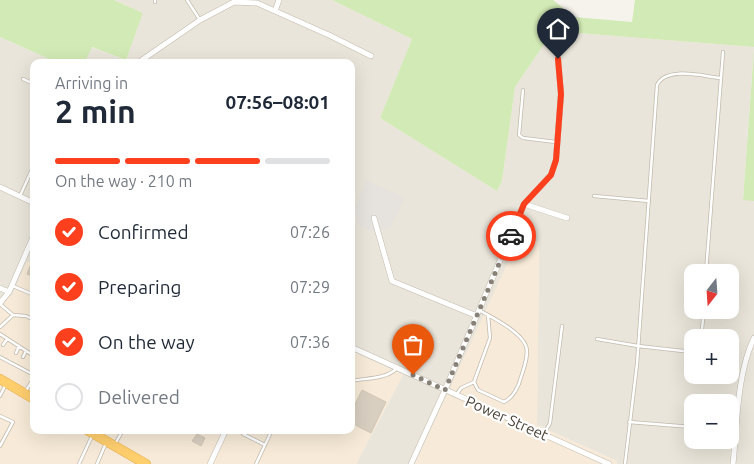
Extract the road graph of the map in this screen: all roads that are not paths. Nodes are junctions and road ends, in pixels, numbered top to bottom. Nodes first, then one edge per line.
1 (187, 0) edge
2 (279, 0) edge
3 (275, 11) junction
4 (200, 20) junction
5 (723, 52) dead end
6 (371, 56) dead end
7 (143, 59) edge
8 (558, 59) dead end
9 (720, 78) junction
10 (23, 79) dead end
11 (30, 82) edge
12 (523, 90) dead end
13 (558, 142) junction
14 (30, 174) edge
15 (0, 187) edge
16 (20, 196) junction
17 (594, 196) dead end
18 (30, 201) edge
19 (649, 201) junction
20 (524, 204) junction
21 (374, 218) dead end
22 (567, 218) dead end
23 (30, 244) edge
24 (707, 264) edge
25 (12, 285) junction
26 (0, 288) edge
27 (9, 292) junction
28 (30, 293) edge
29 (0, 303) edge
30 (478, 313) junction
31 (13, 315) junction
32 (488, 315) junction
33 (30, 318) edge
34 (562, 326) dead end
35 (0, 327) edge
36 (0, 336) edge
37 (754, 338) edge
38 (7, 339) junction
39 (598, 339) dead end
40 (13, 342) junction
41 (3, 345) dead end
42 (19, 346) junction
43 (638, 346) junction
44 (10, 348) dead end
45 (355, 349) edge
46 (26, 351) junction
47 (684, 351) edge
48 (16, 353) dead end
49 (30, 354) edge
50 (6, 355) dead end
51 (0, 357) edge
52 (23, 357) dead end
53 (4, 359) junction
54 (397, 368) junction
55 (30, 374) edge
56 (355, 380) edge
57 (3, 381) edge
58 (474, 382) junction
59 (30, 384) edge
60 (445, 390) junction
61 (25, 393) junction
62 (456, 394) junction
63 (0, 396) edge
64 (30, 396) edge
65 (0, 416) edge
66 (629, 422) junction
67 (684, 427) edge
68 (89, 434) edge
69 (94, 434) edge
70 (119, 434) edge
71 (224, 434) edge
72 (243, 434) dead end
73 (270, 434) edge
74 (544, 434) junction
75 (111, 444) junction
76 (265, 445) junction
77 (0, 446) edge
78 (79, 464) edge
79 (97, 464) edge
80 (146, 464) edge
81 (210, 464) edge
82 (256, 464) edge
83 (411, 464) edge
84 (609, 464) edge
85 (625, 464) edge
86 (733, 464) edge

1 - 4 lane
2 - 3 street
3 - 4 street
3 - 6 street
4 - 7 street
5 - 9 lane
8 - 13 street
9 - 19 lane
9 - 24 lane
10 - 11 lane
12 - 13 lane
13 - 20 street
14 - 16 lane
15 - 16 street
16 - 18 street
17 - 19 lane
19 - 43 lane
20 - 22 street
20 - 30 street
21 - 30 street
23 - 25 street
25 - 27 street
25 - 28 lane
26 - 27 street
27 - 29 street
29 - 31 lane
30 - 32 lane
30 - 60 street
31 - 33 lane
31 - 35 lane
32 - 58 lane
32 - 58 lane
34 - 74 lane
36 - 38 lane
37 - 86 street
38 - 40 lane
38 - 41 lane
39 - 43 lane
40 - 42 lane
40 - 44 lane
42 - 46 lane
42 - 48 lane
43 - 47 lane
43 - 66 lane
45 - 54 street, Power Street
46 - 49 lane
46 - 52 lane
50 - 53 lane
51 - 53 lane
53 - 55 lane
54 - 56 lane
54 - 60 street, Power Street
57 - 61 highway
57 - 63 lane
58 - 62 lane
59 - 61 lane
60 - 62 street, Power Street
60 - 83 street
61 - 64 highway
62 - 74 street, Power Street
65 - 77 lane
66 - 67 lane
66 - 85 lane
68 - 78 lane
69 - 75 highway
70 - 75 lane
71 - 81 street
72 - 76 lane
73 - 76 lane
74 - 84 street, Power Street
75 - 79 lane
75 - 80 highway
76 - 82 lane

